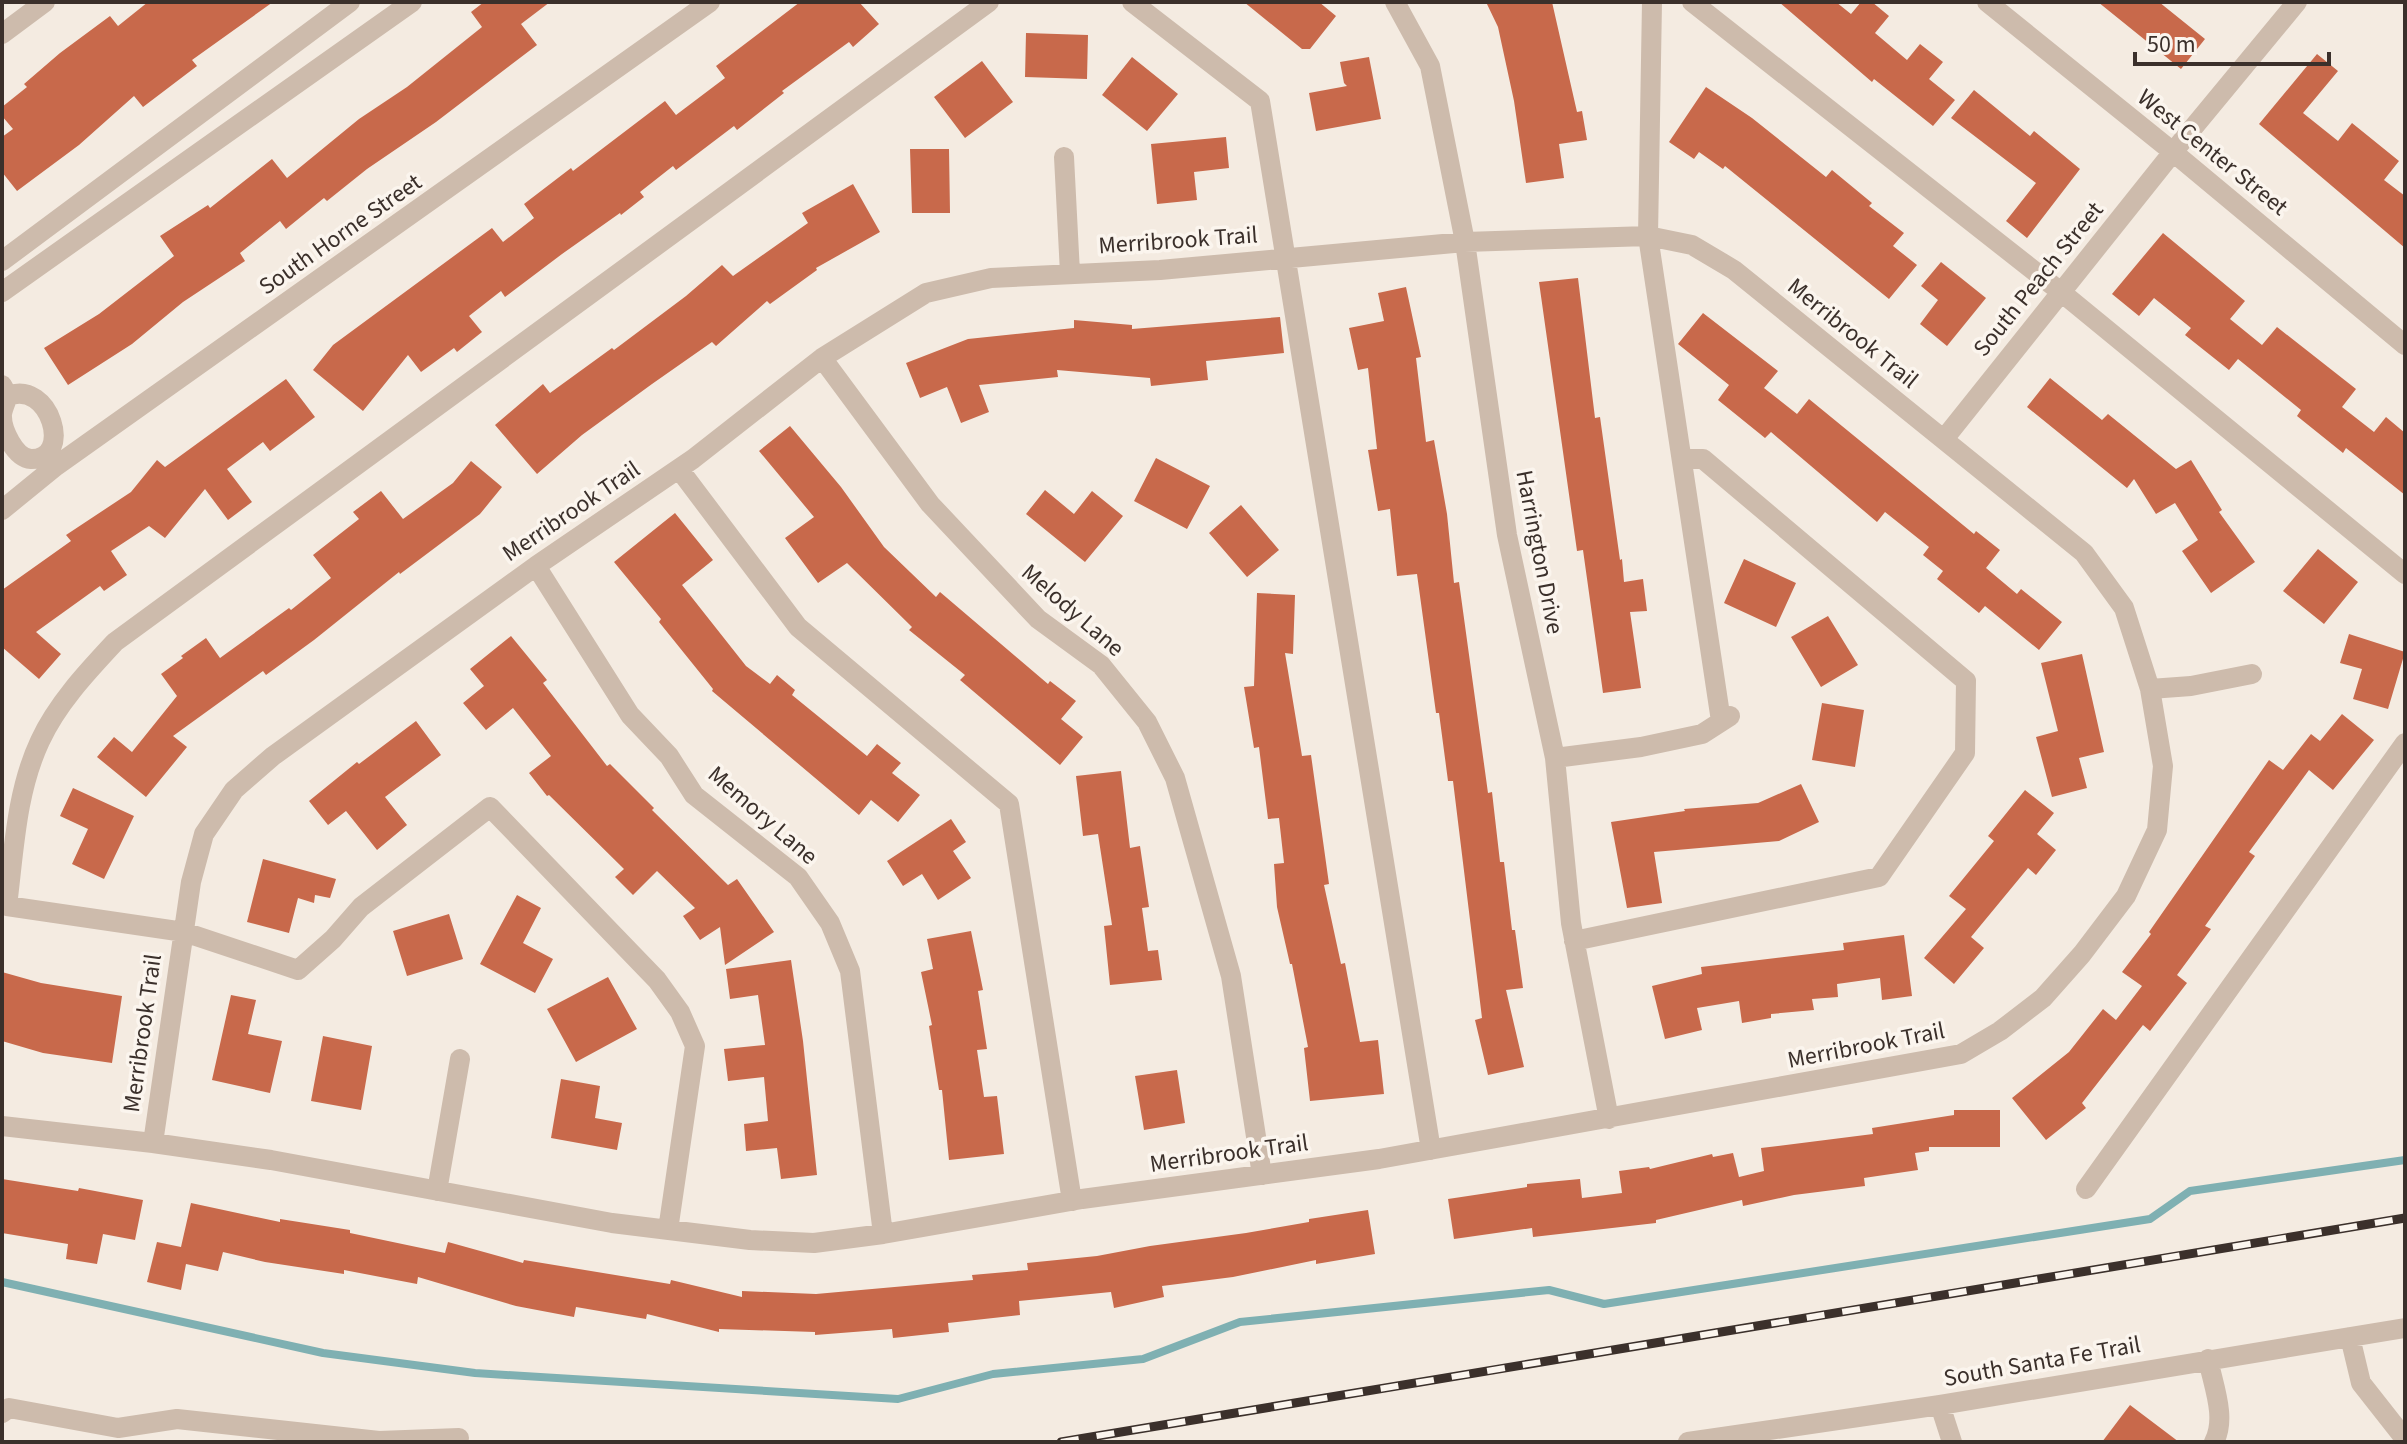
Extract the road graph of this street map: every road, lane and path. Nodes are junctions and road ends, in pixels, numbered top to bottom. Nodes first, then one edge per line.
1 (45, 2) edge
2 (350, 2) edge
3 (412, 2) edge
4 (710, 2) edge
5 (989, 2) edge
6 (1132, 2) edge
7 (1395, 2) edge
8 (1652, 2) edge
9 (1692, 2) edge
10 (1987, 2) edge
11 (2297, 2) edge
12 (2, 34) edge
13 (2173, 152) junction
14 (1064, 157) dead end
15 (1648, 236) junction
16 (1465, 242) junction
17 (1286, 258) junction
18 (2, 261) edge
19 (1070, 273) junction
20 (2, 292) edge
21 (2061, 292) junction
22 (2405, 345) edge
23 (822, 358) junction
24 (5, 391) edge
25 (1944, 439) junction
26 (1682, 459) junction
27 (51, 460) junction
28 (679, 469) junction
29 (2, 510) edge
30 (536, 566) junction
31 (2405, 574) edge
32 (2252, 674) dead end
33 (2150, 689) junction
34 (2405, 743) edge
35 (1555, 758) junction
36 (184, 932) junction
37 (1574, 941) junction
38 (460, 1059) dead end
39 (1609, 1119) junction
40 (2, 1126) edge
41 (153, 1143) junction
42 (1431, 1150) junction
43 (1262, 1175) junction
44 (2086, 1189) dead end
45 (437, 1191) junction
46 (1072, 1201) junction
47 (668, 1230) junction
48 (883, 1234) junction
49 (2405, 1328) edge
50 (2350, 1337) junction
51 (2208, 1359) junction
52 (1940, 1405) junction
53 (2, 1413) edge
54 (459, 1438) dead end
55 (2405, 1439) edge
56 (1688, 1442) edge
57 (1952, 1442) edge
58 (2214, 1442) edge

1 - 12 street
2 - 18 street
3 - 20 street
4 - 27 street, South Horne Street
5 - 36 street
6 - 17 street
7 - 16 street, Harrington Drive
8 - 15 street
9 - 21 street
10 - 13 street, West Center Street
11 - 13 street, South Peach Street
13 - 21 street, South Peach Street
13 - 22 street, West Center Street
14 - 19 street
15 - 16 street, Merribrook Trail
15 - 25 street, Merribrook Trail
15 - 26 street
16 - 17 street, Merribrook Trail
16 - 35 street, Harrington Drive
17 - 19 street, Merribrook Trail
17 - 42 street
19 - 23 street, Merribrook Trail
21 - 25 street, South Peach Street
21 - 31 street
23 - 28 street, Merribrook Trail
23 - 43 street, Melody Lane
24 - 27 street
24 - 27 street
25 - 33 street, Merribrook Trail
26 - 35 street
26 - 37 street
27 - 29 street, South Horne Street
28 - 30 street, Merribrook Trail
28 - 46 street
30 - 36 street, Merribrook Trail
30 - 48 street, Memory Lane
32 - 33 street
33 - 39 street, Merribrook Trail
34 - 44 street
35 - 37 street, Harrington Drive
36 - 41 street, Merribrook Trail
36 - 47 street
37 - 39 street, Harrington Drive
38 - 45 street
39 - 42 street, Merribrook Trail
40 - 41 street
41 - 45 street, Merribrook Trail
42 - 43 street, Merribrook Trail
43 - 46 street, Merribrook Trail
45 - 47 street, Merribrook Trail
46 - 48 street, Merribrook Trail
47 - 48 street, Merribrook Trail
49 - 50 street, South Santa Fe Trail
50 - 51 street, South Santa Fe Trail
50 - 55 street
51 - 52 street, South Santa Fe Trail
51 - 58 street
52 - 56 street, South Santa Fe Trail
52 - 57 street
53 - 54 street

